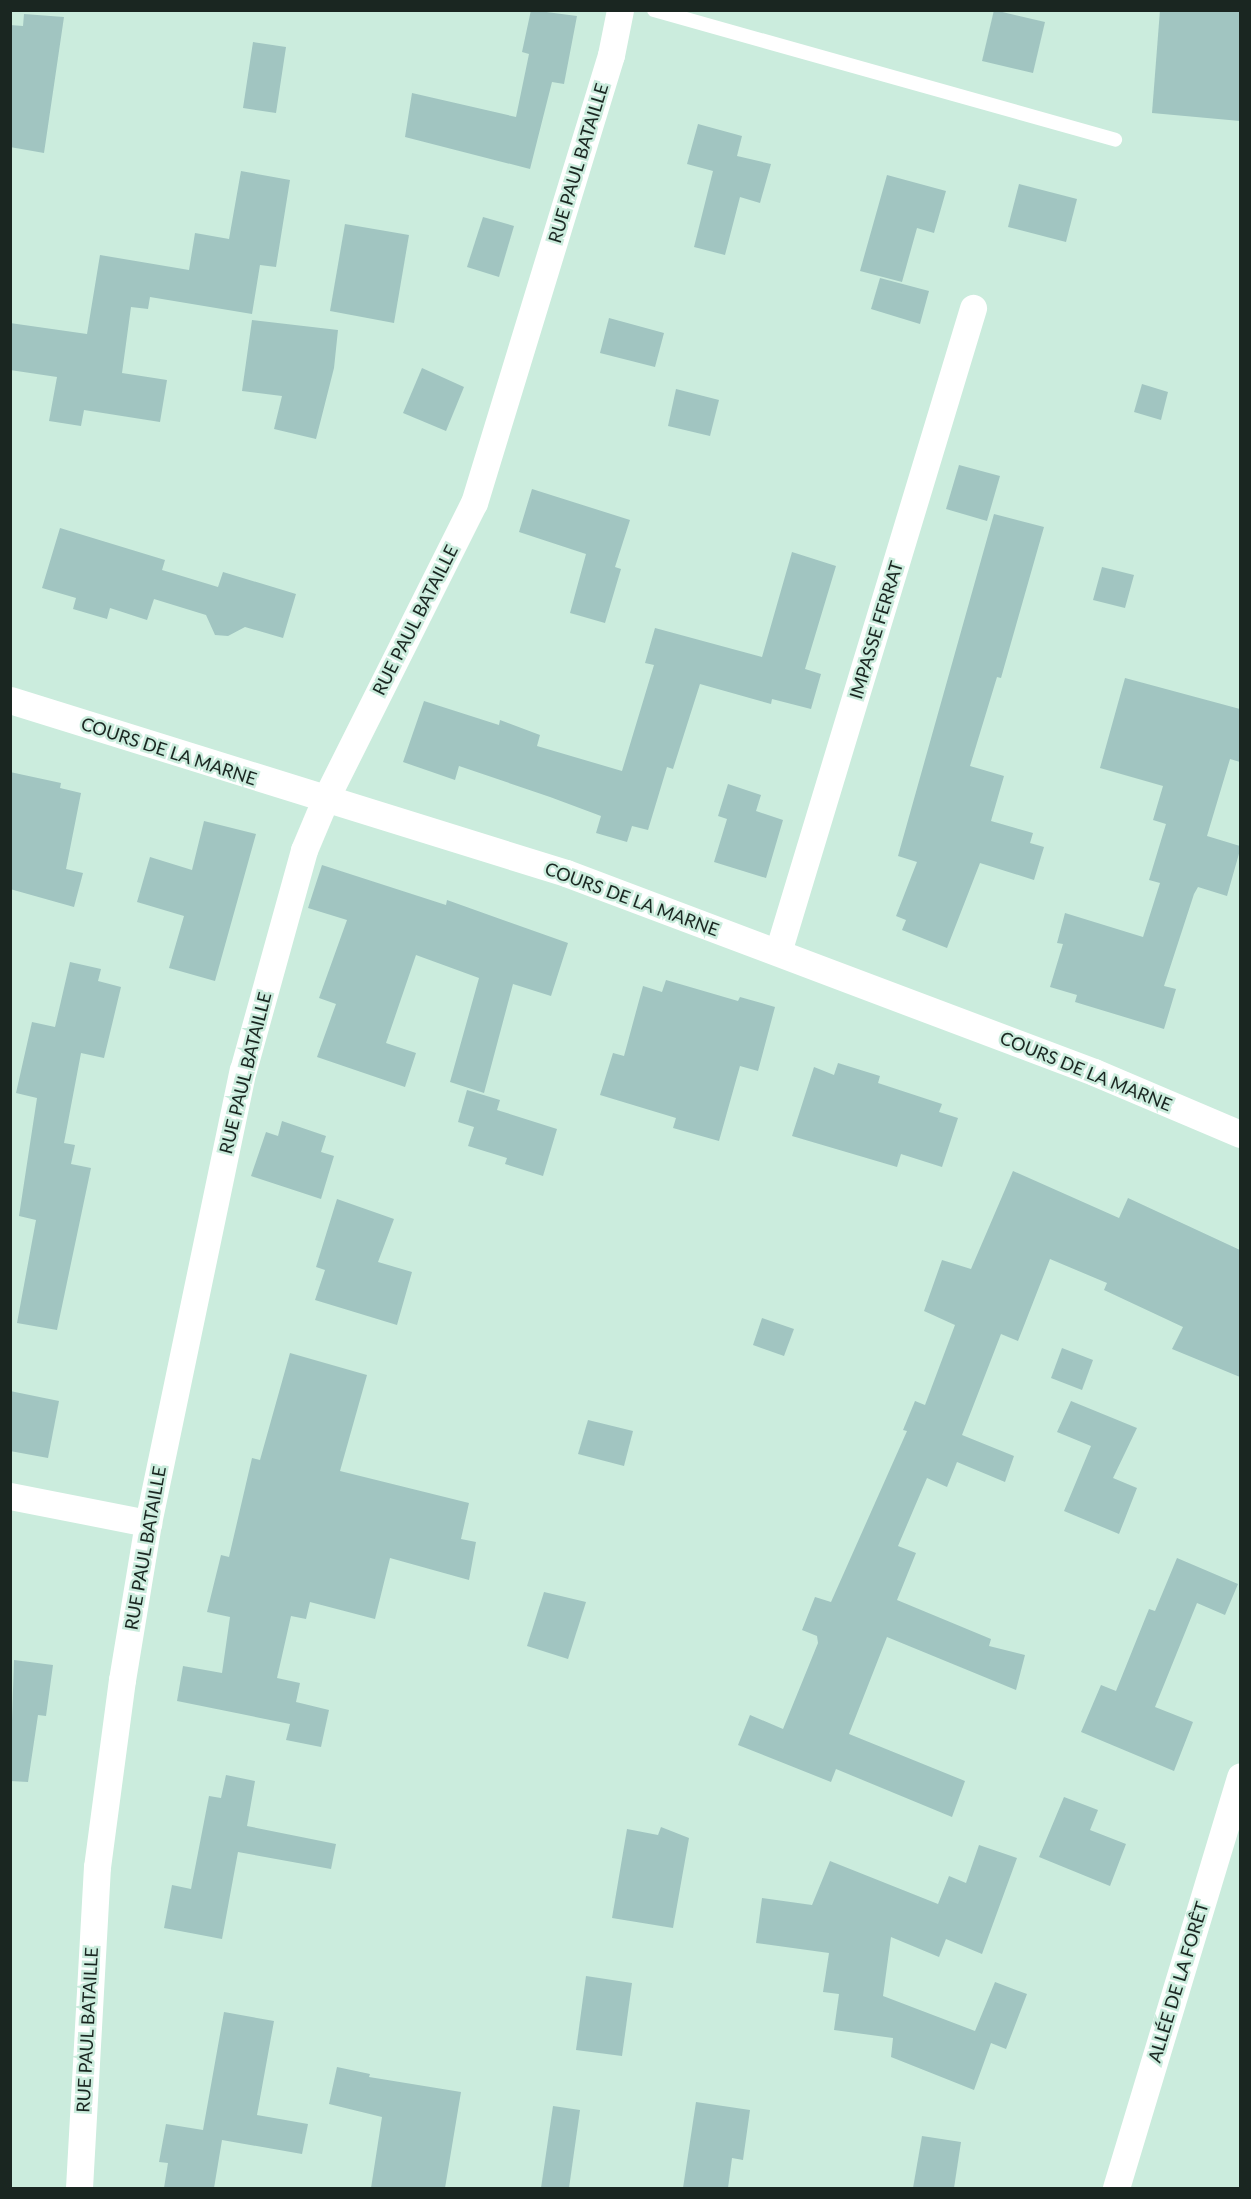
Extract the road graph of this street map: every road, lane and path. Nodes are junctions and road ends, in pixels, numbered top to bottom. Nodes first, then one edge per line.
1 (620, 10) edge
2 (654, 10) edge
3 (1114, 140) dead end
4 (973, 308) dead end
5 (10, 700) edge
6 (325, 800) junction
7 (778, 952) junction
8 (1240, 1134) edge
9 (10, 1496) edge
10 (148, 1523) junction
11 (1240, 1776) edge
12 (79, 2188) edge
13 (1116, 2188) edge

1 - 6 street, RUE PAUL BATAILLE
2 - 3 lane
4 - 7 street, IMPASSE FERRAT
5 - 6 street, COURS DE LA MARNE
6 - 7 street, COURS DE LA MARNE
6 - 10 street, RUE PAUL BATAILLE
7 - 8 street, COURS DE LA MARNE
9 - 10 street
10 - 12 street, RUE PAUL BATAILLE
11 - 13 street, ALLÉE DE LA FORÊT

